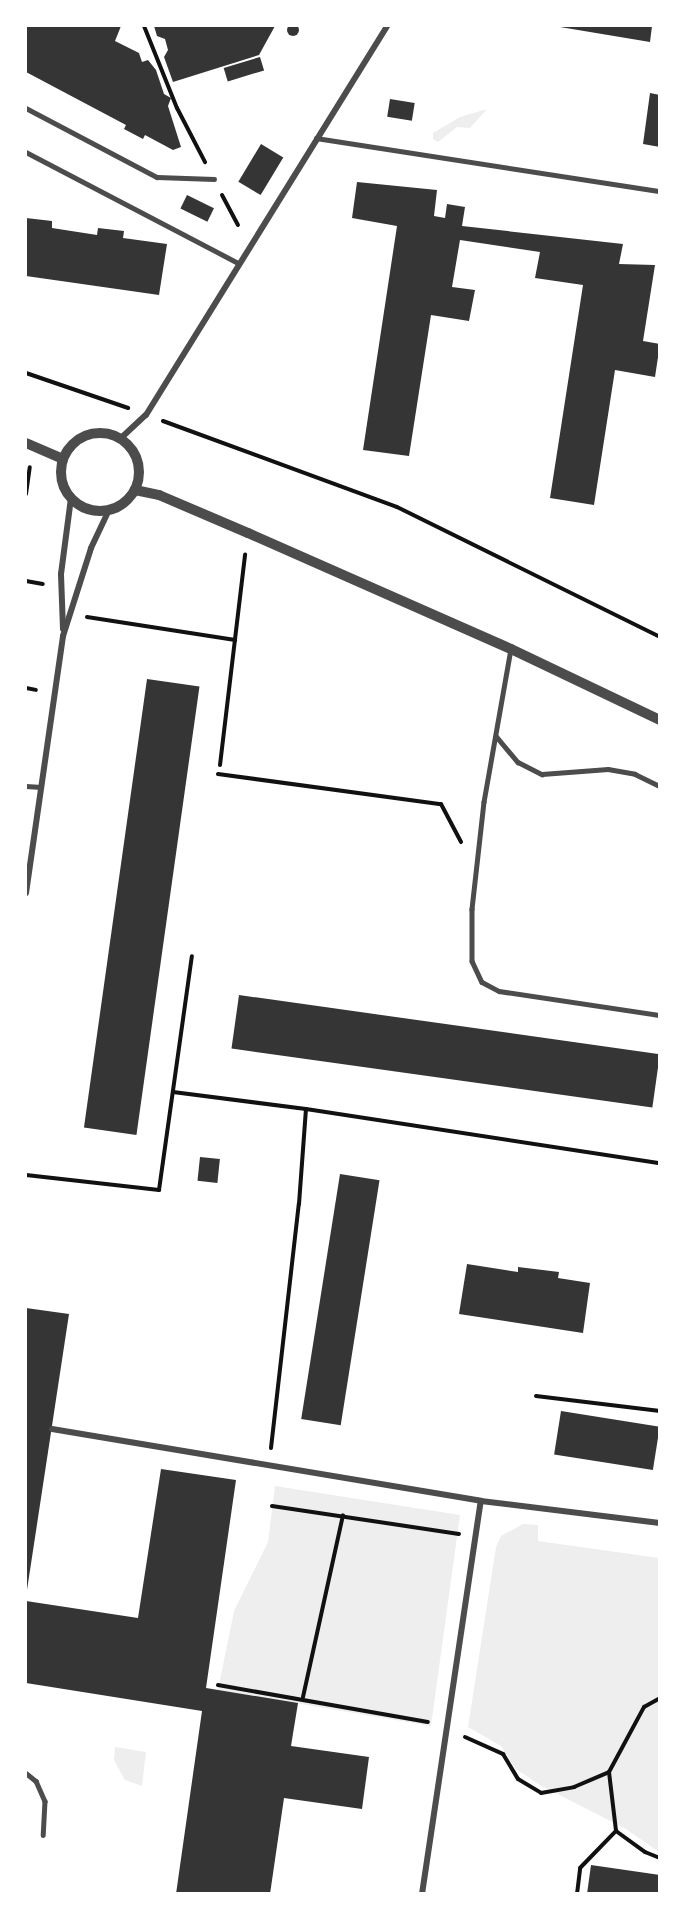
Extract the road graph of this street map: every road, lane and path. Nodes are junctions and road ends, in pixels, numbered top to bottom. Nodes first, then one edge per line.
1 (144, 26) edge
2 (387, 26) edge
3 (26, 108) edge
4 (316, 138) junction
5 (26, 152) edge
6 (214, 179) junction
7 (660, 191) edge
8 (238, 225) dead end
9 (238, 262) junction
10 (26, 373) edge
11 (146, 415) junction
12 (121, 438) junction
13 (26, 443) edge
14 (63, 459) junction
15 (135, 490) junction
16 (71, 498) junction
17 (109, 510) junction
18 (248, 533) junction
19 (70, 614) junction
20 (63, 636) junction
21 (660, 638) edge
22 (235, 640) junction
23 (511, 649) junction
24 (660, 720) edge
25 (496, 736) junction
26 (220, 765) dead end
27 (218, 774) dead end
28 (26, 786) edge
29 (660, 786) edge
30 (41, 787) junction
31 (479, 844) junction
32 (26, 893) edge
33 (192, 956) dead end
34 (660, 1015) edge
35 (172, 1092) junction
36 (306, 1109) junction
37 (660, 1163) edge
38 (26, 1174) edge
39 (536, 1396) dead end
40 (660, 1411) edge
41 (52, 1429) dead end
42 (278, 1465) junction
43 (481, 1501) junction
44 (273, 1506) dead end
45 (343, 1515) junction
46 (660, 1523) edge
47 (476, 1537) junction
48 (218, 1685) dead end
49 (303, 1697) junction
50 (660, 1698) edge
51 (448, 1725) junction
52 (609, 1772) junction
53 (26, 1773) edge
54 (616, 1831) junction
55 (43, 1835) dead end
56 (660, 1858) edge
57 (422, 1893) edge
58 (577, 1893) edge

1 - 6 path
2 - 4 street
3 - 6 lane
4 - 7 lane
4 - 9 street
5 - 9 lane
6 - 8 path
9 - 11 street
10 - 11 path
11 - 12 street
11 - 21 path
12 - 14 street
12 - 15 street
13 - 14 street
14 - 16 street
15 - 17 street
15 - 18 street
16 - 17 street
16 - 20 street
17 - 19 street
18 - 22 path
18 - 23 street
19 - 20 street
19 - 22 path
20 - 30 street
22 - 26 path
23 - 24 street
23 - 25 lane
25 - 29 lane
25 - 31 lane
27 - 31 path
28 - 30 lane
30 - 32 street
31 - 34 lane
33 - 35 path
35 - 36 path
35 - 38 path
36 - 37 path
36 - 42 path
39 - 40 path
41 - 42 street
42 - 43 street
43 - 46 street
43 - 47 street
44 - 45 path
45 - 47 path
45 - 49 path
47 - 51 street
48 - 49 path
49 - 51 path
50 - 52 path
51 - 52 path
51 - 57 street
52 - 54 path
53 - 55 lane
54 - 56 path
54 - 58 path

